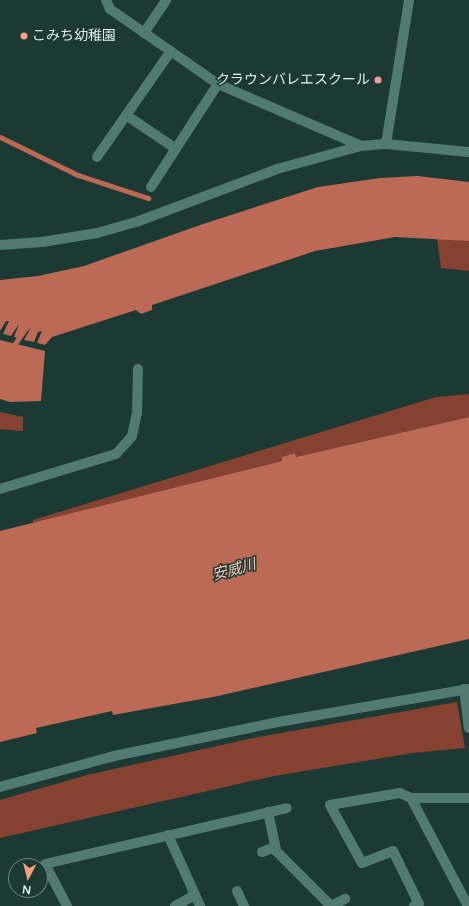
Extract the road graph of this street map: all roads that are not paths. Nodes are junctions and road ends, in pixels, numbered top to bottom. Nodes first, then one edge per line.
1 (106, 0) edge
2 (166, 0) edge
3 (409, 0) edge
4 (144, 33) junction
5 (171, 51) junction
6 (218, 84) junction
7 (126, 115) junction
8 (386, 144) junction
9 (361, 146) junction
10 (176, 149) junction
11 (469, 152) edge
12 (97, 157) dead end
13 (151, 187) dead end
14 (0, 245) edge
15 (138, 369) dead end
16 (0, 489) edge
17 (467, 689) edge
18 (469, 728) edge
19 (0, 788) edge
20 (411, 798) junction
21 (469, 798) edge
22 (287, 808) dead end
23 (268, 812) junction
24 (168, 835) junction
25 (275, 847) junction
26 (262, 852) dead end
27 (237, 890) dead end
28 (195, 895) junction
29 (345, 898) dead end
30 (67, 906) edge
31 (175, 906) edge
32 (200, 906) edge
33 (244, 906) edge
34 (331, 906) edge
35 (414, 906) edge
36 (468, 906) edge

1 - 4 street
2 - 4 street
3 - 8 street
4 - 5 street
5 - 6 street
5 - 7 street
6 - 9 street
6 - 10 street
7 - 10 street
7 - 12 street
8 - 9 street
8 - 11 street
9 - 14 street
10 - 13 street
15 - 16 street
17 - 18 street
17 - 19 street
20 - 21 street
20 - 35 street
20 - 36 street
22 - 23 street
23 - 24 street
23 - 25 street
24 - 28 street
24 - 30 street
25 - 26 street
25 - 34 street
27 - 33 street
28 - 31 street
28 - 32 street
29 - 34 street

